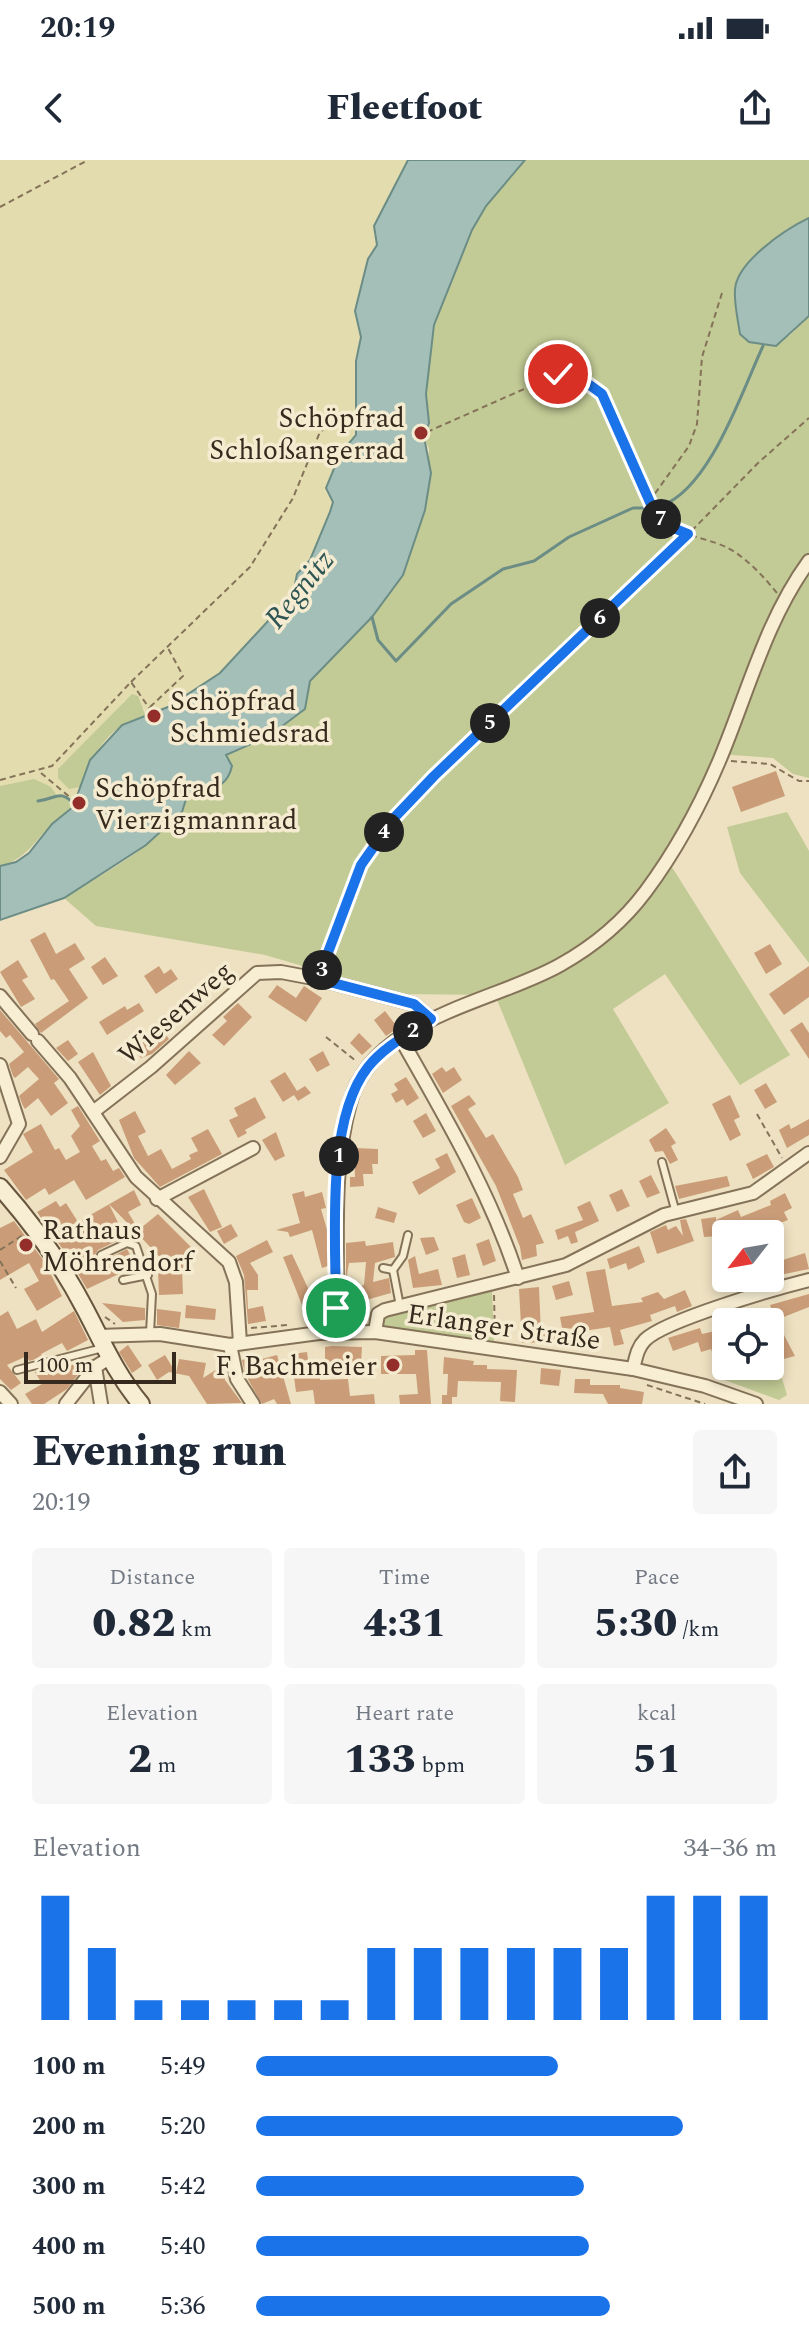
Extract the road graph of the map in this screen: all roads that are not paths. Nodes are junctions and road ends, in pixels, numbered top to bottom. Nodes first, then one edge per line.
1 (809, 561) edge
2 (0, 996) edge
3 (431, 1019) junction
4 (401, 1039) junction
5 (0, 1065) edge
6 (93, 1112) junction
7 (253, 1148) dead end
8 (809, 1153) edge
9 (0, 1157) edge
10 (662, 1162) dead end
11 (0, 1187) edge
12 (157, 1199) junction
13 (676, 1213) junction
14 (408, 1235) dead end
15 (101, 1255) dead end
16 (383, 1268) dead end
17 (393, 1270) junction
18 (148, 1275) junction
19 (518, 1278) junction
20 (123, 1280) dead end
21 (809, 1280) edge
22 (400, 1306) junction
23 (335, 1331) junction
24 (375, 1332) junction
25 (150, 1333) junction
26 (235, 1344) junction
27 (101, 1353) junction
28 (633, 1369) junction
29 (17, 1370) dead end
30 (0, 1392) edge
31 (738, 1400) edge
32 (11, 1404) edge
33 (66, 1404) edge
34 (101, 1404) edge
35 (141, 1404) edge
36 (253, 1404) edge
37 (756, 1404) edge

1 - 3 street
2 - 6 street
3 - 4 street
3 - 6 street, Wiesenweg
4 - 19 street
4 - 23 street
5 - 9 street
6 - 12 street
7 - 12 street
8 - 13 street
10 - 13 lane
11 - 27 street
12 - 26 street
13 - 19 street
14 - 17 lane
15 - 18 lane
16 - 17 lane
17 - 22 lane
18 - 20 lane
18 - 25 lane
19 - 22 street
21 - 28 street
22 - 24 street
23 - 24 street, Erlanger Straße
23 - 26 street, Erlanger Straße
24 - 28 street, Erlanger Straße
25 - 26 street, Erlanger Straße
25 - 27 street, Erlanger Straße
26 - 36 street
27 - 29 lane
27 - 33 street
27 - 34 street
27 - 35 street
28 - 31 street, Erlanger Straße
30 - 32 street
31 - 37 street, Erlanger Straße

